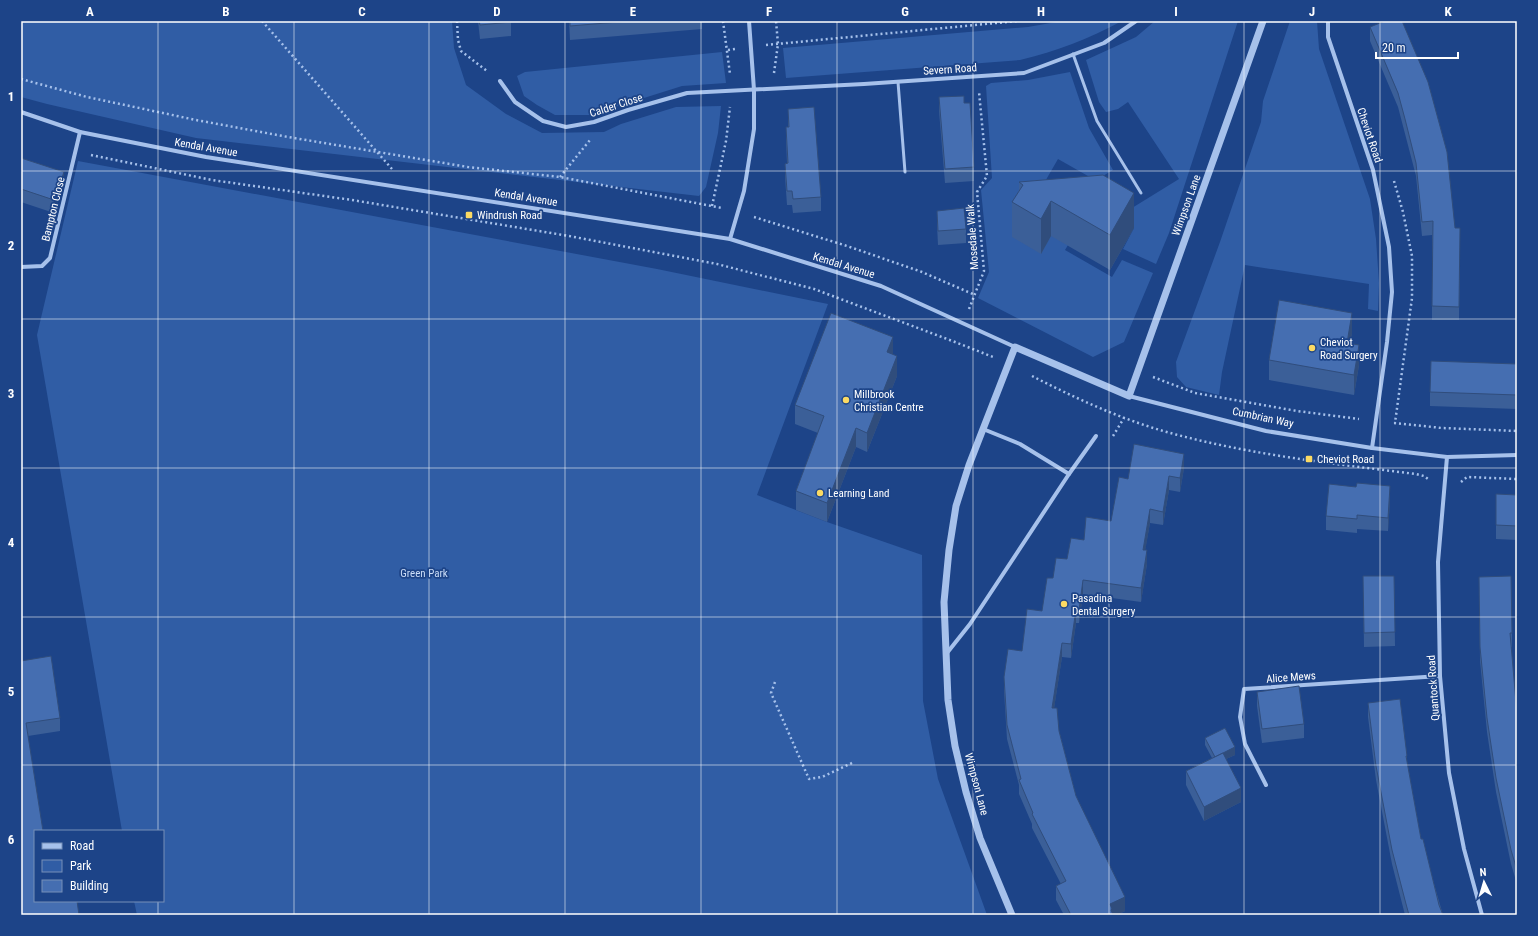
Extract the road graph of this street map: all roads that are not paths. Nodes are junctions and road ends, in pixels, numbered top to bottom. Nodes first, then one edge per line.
1 (749, 21) edge
2 (1136, 21) edge
3 (1263, 21) edge
4 (1328, 21) edge
5 (1073, 54) junction
6 (500, 81) road end
7 (898, 82) junction
8 (754, 90) junction
9 (21, 112) edge
10 (80, 132) junction
11 (905, 172) dead end
12 (1141, 194) dead end
13 (730, 239) junction
14 (21, 267) edge
15 (1015, 347) junction
16 (1129, 396) junction
17 (983, 429) junction
18 (1096, 436) dead end
19 (1372, 448) junction
20 (1517, 455) edge
21 (1447, 457) junction
22 (1069, 474) junction
23 (946, 653) junction
24 (1440, 676) junction
25 (1266, 785) dead end
26 (1012, 915) edge
27 (1482, 915) edge

1 - 8 street
2 - 5 street, Severn Road
3 - 16 street, Wimpson Lane
4 - 19 street, Cheviot Road
5 - 7 street, Severn Road
5 - 12 lane
6 - 8 street, Calder Close
7 - 8 street, Severn Road
7 - 11 lane
8 - 13 street
9 - 10 street, Kendal Avenue
10 - 13 street, Kendal Avenue
10 - 14 street, Bampton Close
13 - 15 street, Kendal Avenue
15 - 16 street, Cumbrian Way
15 - 17 street, Wimpson Lane
16 - 19 street, Cumbrian Way
17 - 22 street
17 - 23 street, Wimpson Lane
18 - 22 street
19 - 21 street, Cumbrian Way
20 - 21 street, Cumbrian Way
21 - 24 street, Quantock Road
22 - 23 street
23 - 26 street, Wimpson Lane
24 - 25 street, Alice Mews
24 - 27 street, Quantock Road

